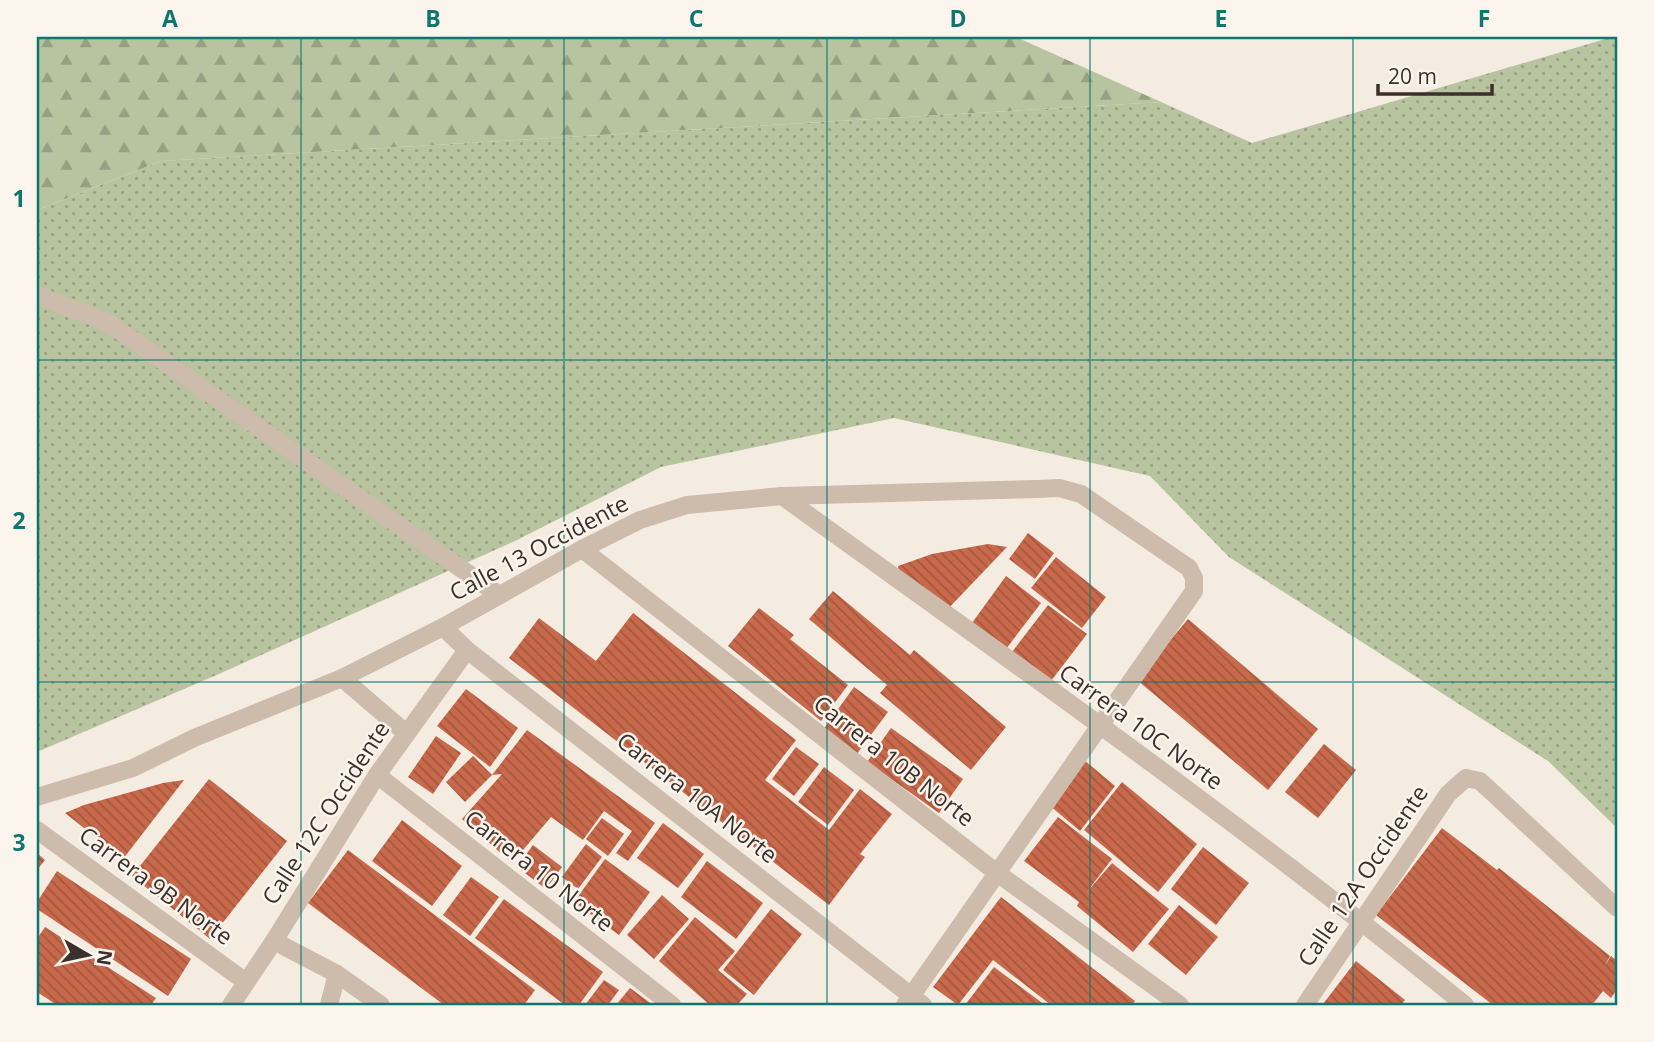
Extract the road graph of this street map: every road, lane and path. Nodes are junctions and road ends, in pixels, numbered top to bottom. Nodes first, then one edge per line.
1 (37, 295) edge
2 (782, 496) junction
3 (582, 549) junction
4 (499, 595) junction
5 (443, 627) junction
6 (467, 650) junction
7 (342, 678) junction
8 (1100, 726) junction
9 (406, 733) junction
10 (377, 775) junction
11 (37, 797) edge
12 (37, 830) edge
13 (997, 873) junction
14 (1617, 908) edge
15 (1362, 921) junction
16 (274, 942) junction
17 (337, 974) junction
18 (246, 982) junction
19 (913, 1002) edge
20 (231, 1005) edge
21 (329, 1005) edge
22 (381, 1005) edge
23 (672, 1005) edge
24 (1180, 1005) edge
25 (1305, 1005) edge
26 (1465, 1005) edge

1 - 4 street
2 - 3 street, Calle 13 Occidente
2 - 8 street, Carrera 10C Norte
2 - 8 street, Calle 13 Occidente
3 - 4 street, Calle 13 Occidente
3 - 13 street, Carrera 10B Norte
4 - 5 street, Calle 13 Occidente
5 - 6 street, Carrera 10A Norte
5 - 7 street, Calle 13 Occidente
6 - 9 street, Calle 12C Occidente
6 - 19 street, Carrera 10A Norte
7 - 9 street
7 - 11 street, Calle 13 Occidente
8 - 13 street
8 - 15 street, Carrera 10C Norte
9 - 10 street, Calle 12C Occidente
10 - 16 street, Calle 12C Occidente
10 - 23 street, Carrera 10 Norte
12 - 18 street, Carrera 9B Norte
13 - 19 street
13 - 24 street, Carrera 10B Norte
14 - 15 street, Calle 12A Occidente
15 - 25 street, Calle 12A Occidente
15 - 26 street, Carrera 10C Norte
16 - 17 street
16 - 18 street, Calle 12C Occidente
17 - 21 street
17 - 22 street
18 - 20 street, Calle 12C Occidente

